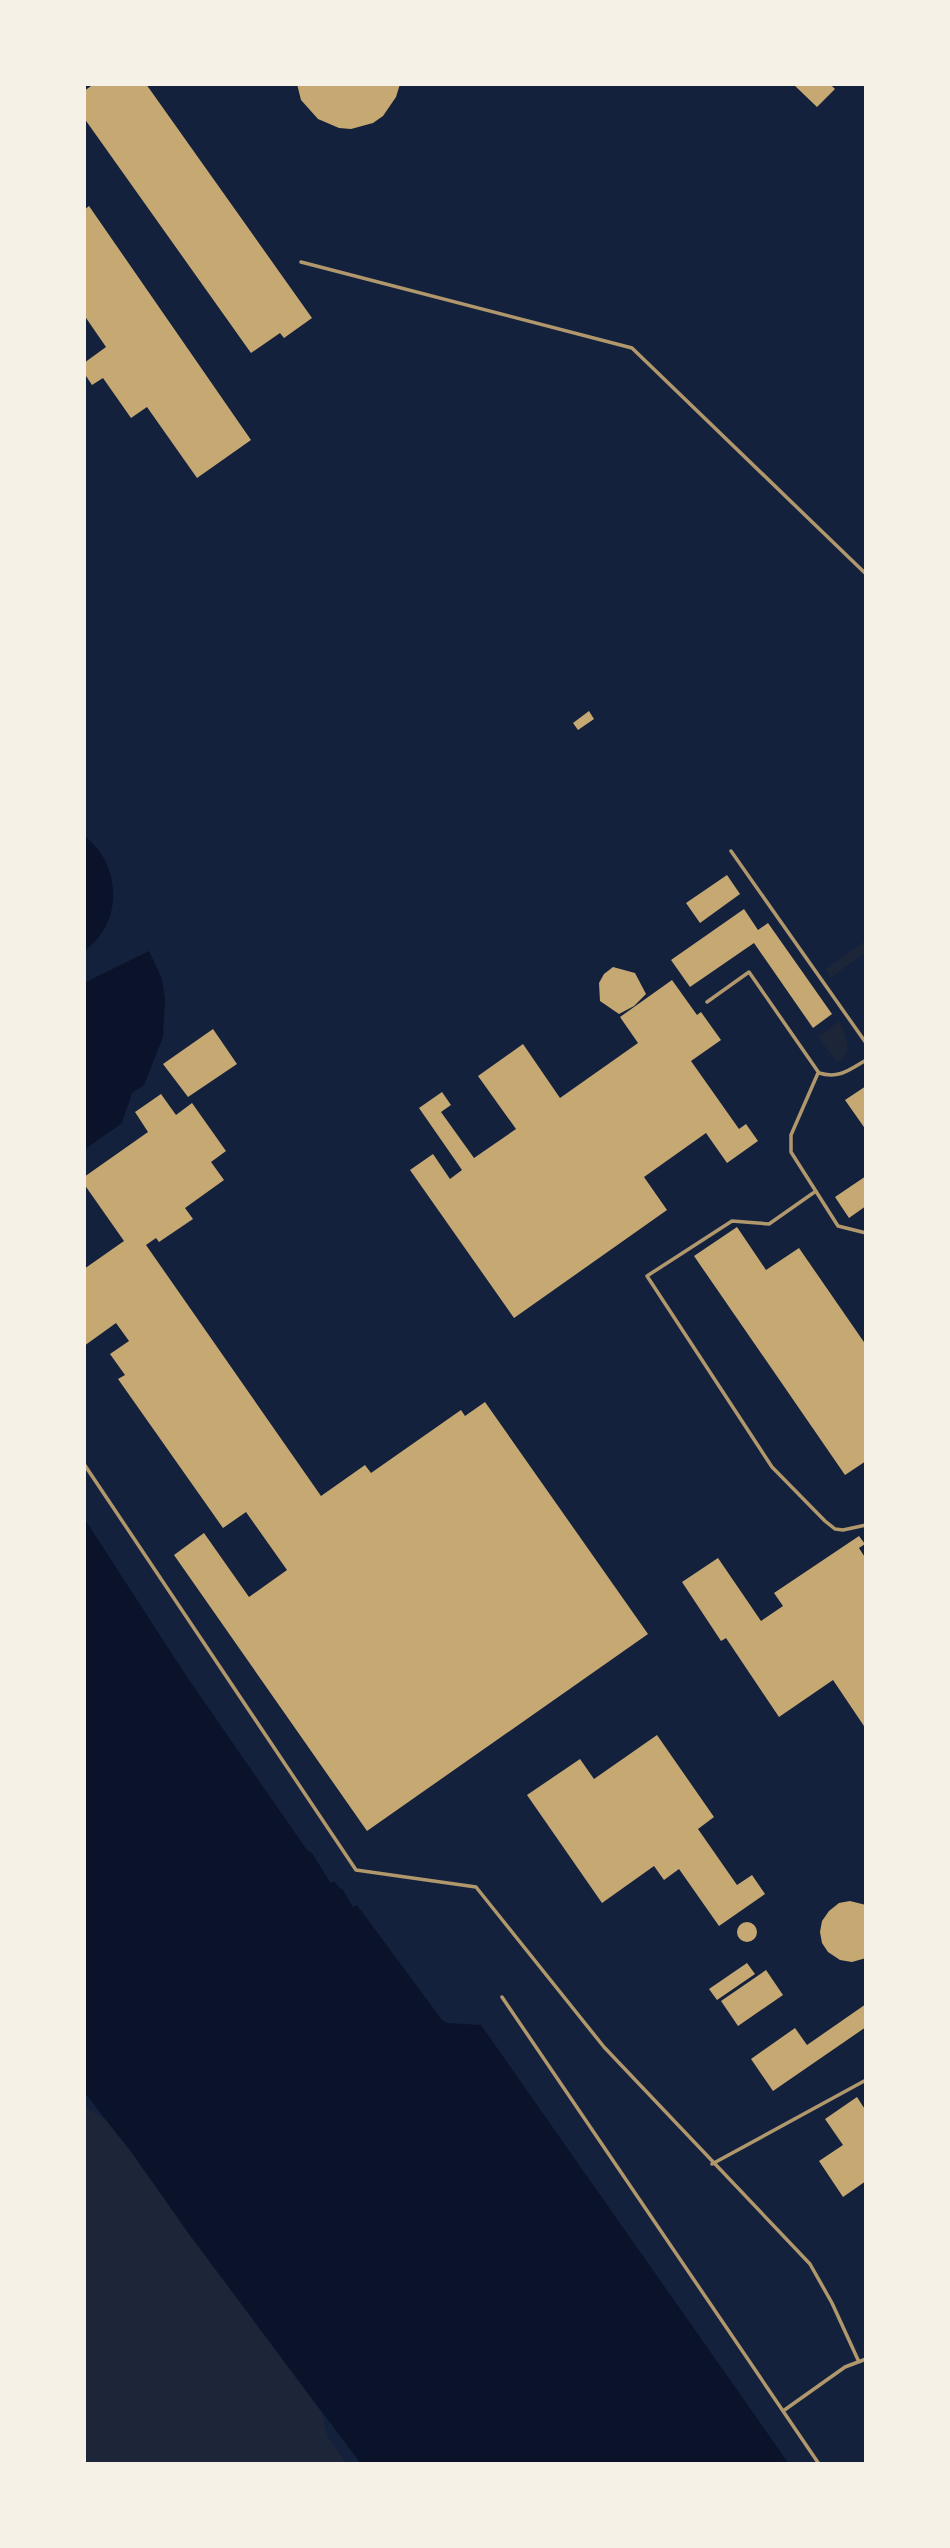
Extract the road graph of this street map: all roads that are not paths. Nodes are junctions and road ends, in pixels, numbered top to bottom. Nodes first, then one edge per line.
1 (300, 262) dead end
2 (866, 574) edge
3 (731, 851) dead end
4 (707, 1002) dead end
5 (866, 1043) edge
6 (866, 1060) edge
7 (819, 1073) junction
8 (816, 1191) junction
9 (866, 1233) edge
10 (84, 1464) edge
11 (866, 1525) edge
12 (502, 1997) dead end
13 (866, 2080) edge
14 (712, 2164) junction
15 (866, 2359) edge
16 (859, 2362) junction
17 (782, 2411) junction
18 (819, 2464) edge

1 - 2 lane
3 - 5 lane
4 - 7 lane
6 - 7 lane
7 - 8 lane
8 - 9 lane
8 - 11 lane
10 - 14 lane
12 - 17 lane
13 - 14 lane
14 - 16 lane
15 - 16 lane
16 - 17 lane
17 - 18 lane

